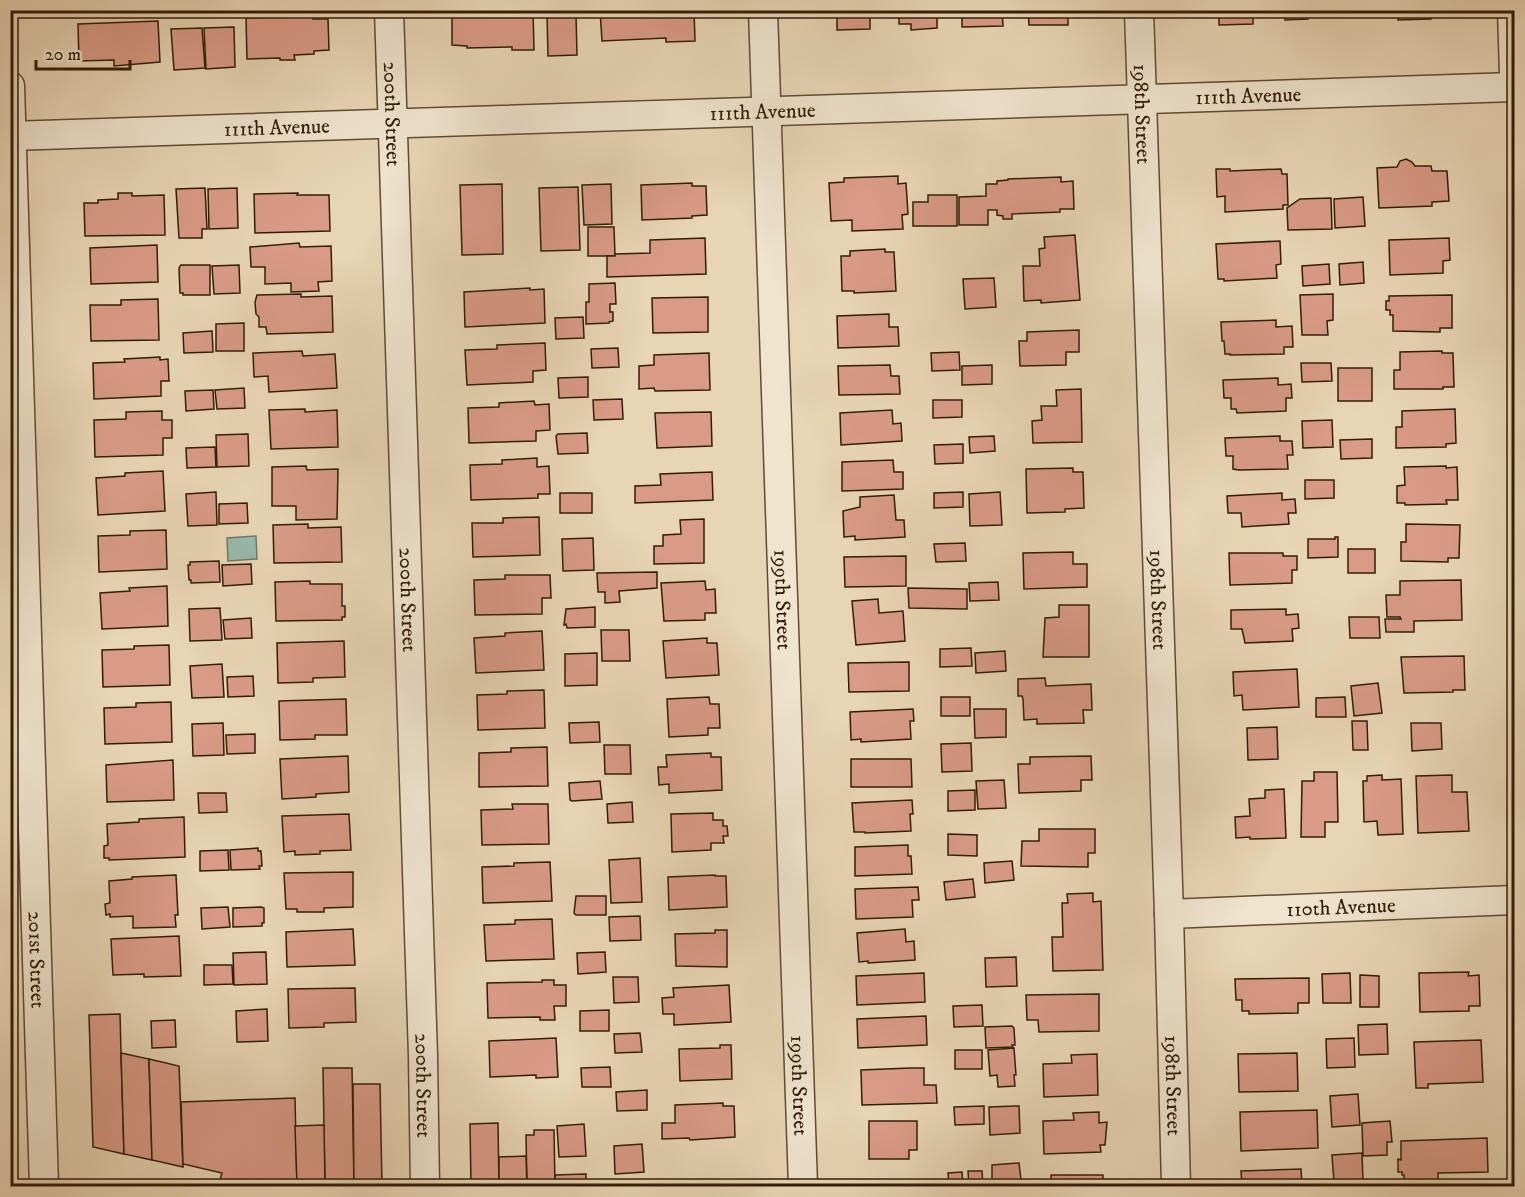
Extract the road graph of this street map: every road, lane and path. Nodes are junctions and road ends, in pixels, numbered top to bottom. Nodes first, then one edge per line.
1 (389, 10) edge
2 (763, 10) edge
3 (1139, 10) edge
4 (1512, 10) edge
5 (1515, 74) edge
6 (10, 86) edge
7 (1515, 87) edge
8 (1142, 99) junction
9 (766, 111) junction
10 (393, 123) junction
11 (11, 136) edge
12 (1515, 900) edge
13 (1169, 914) junction
14 (44, 1186) edge
15 (425, 1186) edge
16 (803, 1186) edge
17 (1176, 1186) edge

1 - 10 street, 200th Street
2 - 9 street, 199th Street
3 - 8 street, 198th Street
4 - 5 street
6 - 11 street, 201st Street
7 - 8 street, 111th Avenue
8 - 9 street, 111th Avenue
8 - 13 street, 198th Street
9 - 10 street, 111th Avenue
9 - 16 street, 199th Street
10 - 11 street, 111th Avenue
10 - 15 street, 200th Street
11 - 14 street, 201st Street
12 - 13 street, 110th Avenue
13 - 17 street, 198th Street

